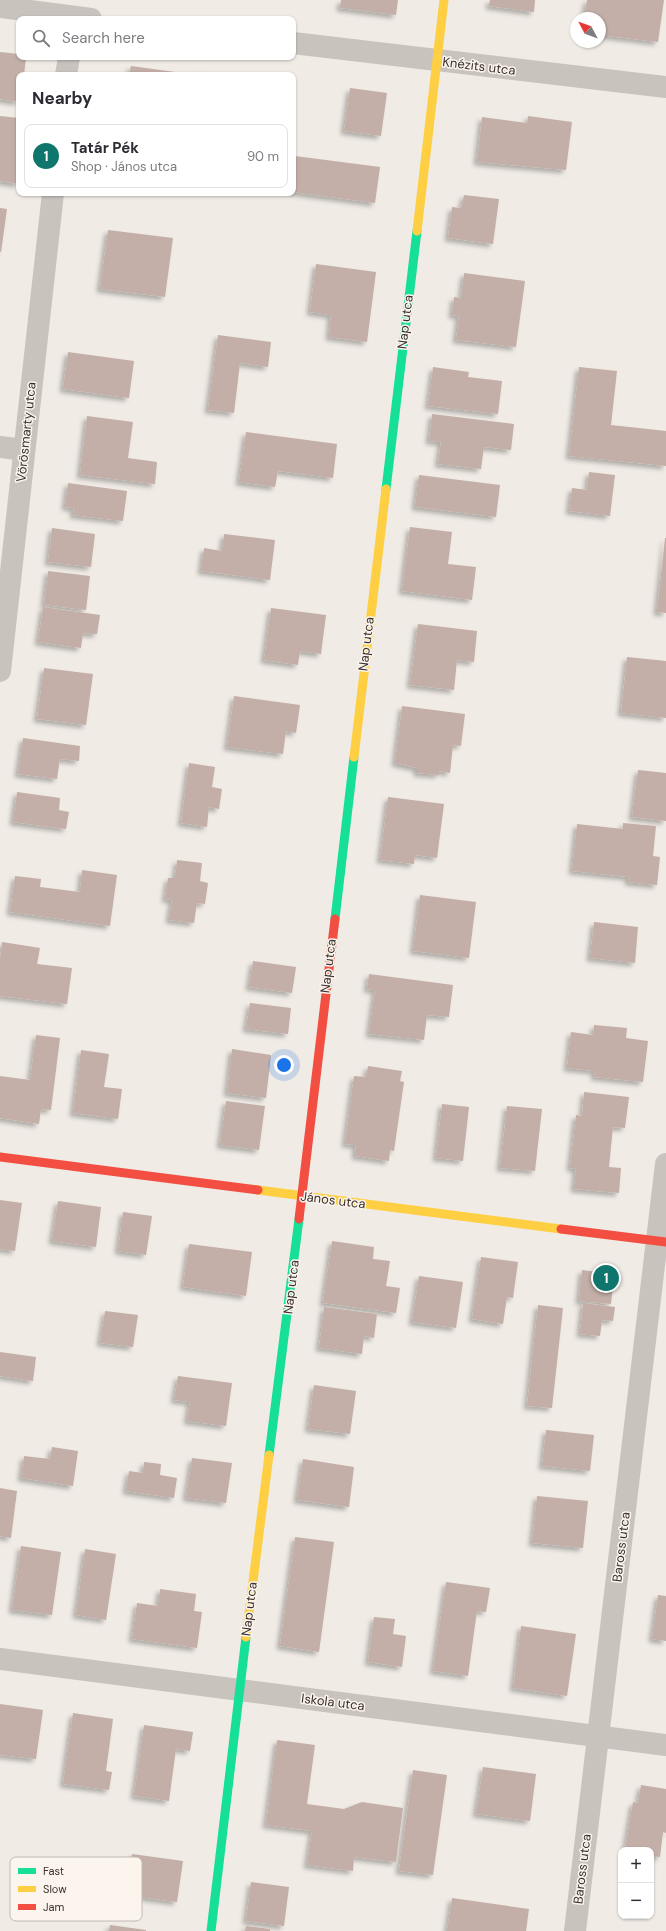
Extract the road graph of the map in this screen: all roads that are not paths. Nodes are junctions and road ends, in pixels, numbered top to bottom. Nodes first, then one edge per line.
1 (444, 0) edge
2 (0, 7) edge
3 (78, 14) edge
4 (296, 43) edge
5 (68, 60) edge
6 (436, 60) junction
7 (66, 72) edge
8 (666, 87) edge
9 (53, 196) edge
10 (0, 447) edge
11 (24, 450) junction
12 (0, 671) edge
13 (0, 1157) edge
14 (666, 1164) edge
15 (301, 1196) junction
16 (662, 1241) edge
17 (0, 1659) edge
18 (239, 1690) junction
19 (598, 1736) junction
20 (666, 1745) edge
21 (211, 1931) edge
22 (575, 1931) edge

1 - 6 street, Nap utca
2 - 3 street
4 - 6 street, Knézits utca
5 - 7 street
6 - 8 street, Knézits utca
6 - 15 street, Nap utca
9 - 11 street, Vörösmarty utca
10 - 11 street
11 - 12 street, Vörösmarty utca
13 - 15 street, János utca
14 - 16 street, Baross utca
15 - 16 street, János utca
15 - 18 street, Nap utca
16 - 19 street, Baross utca
17 - 18 street, Iskola utca
18 - 19 street, Iskola utca
18 - 21 street, Nap utca
19 - 20 street, Iskola utca
19 - 22 street, Baross utca

